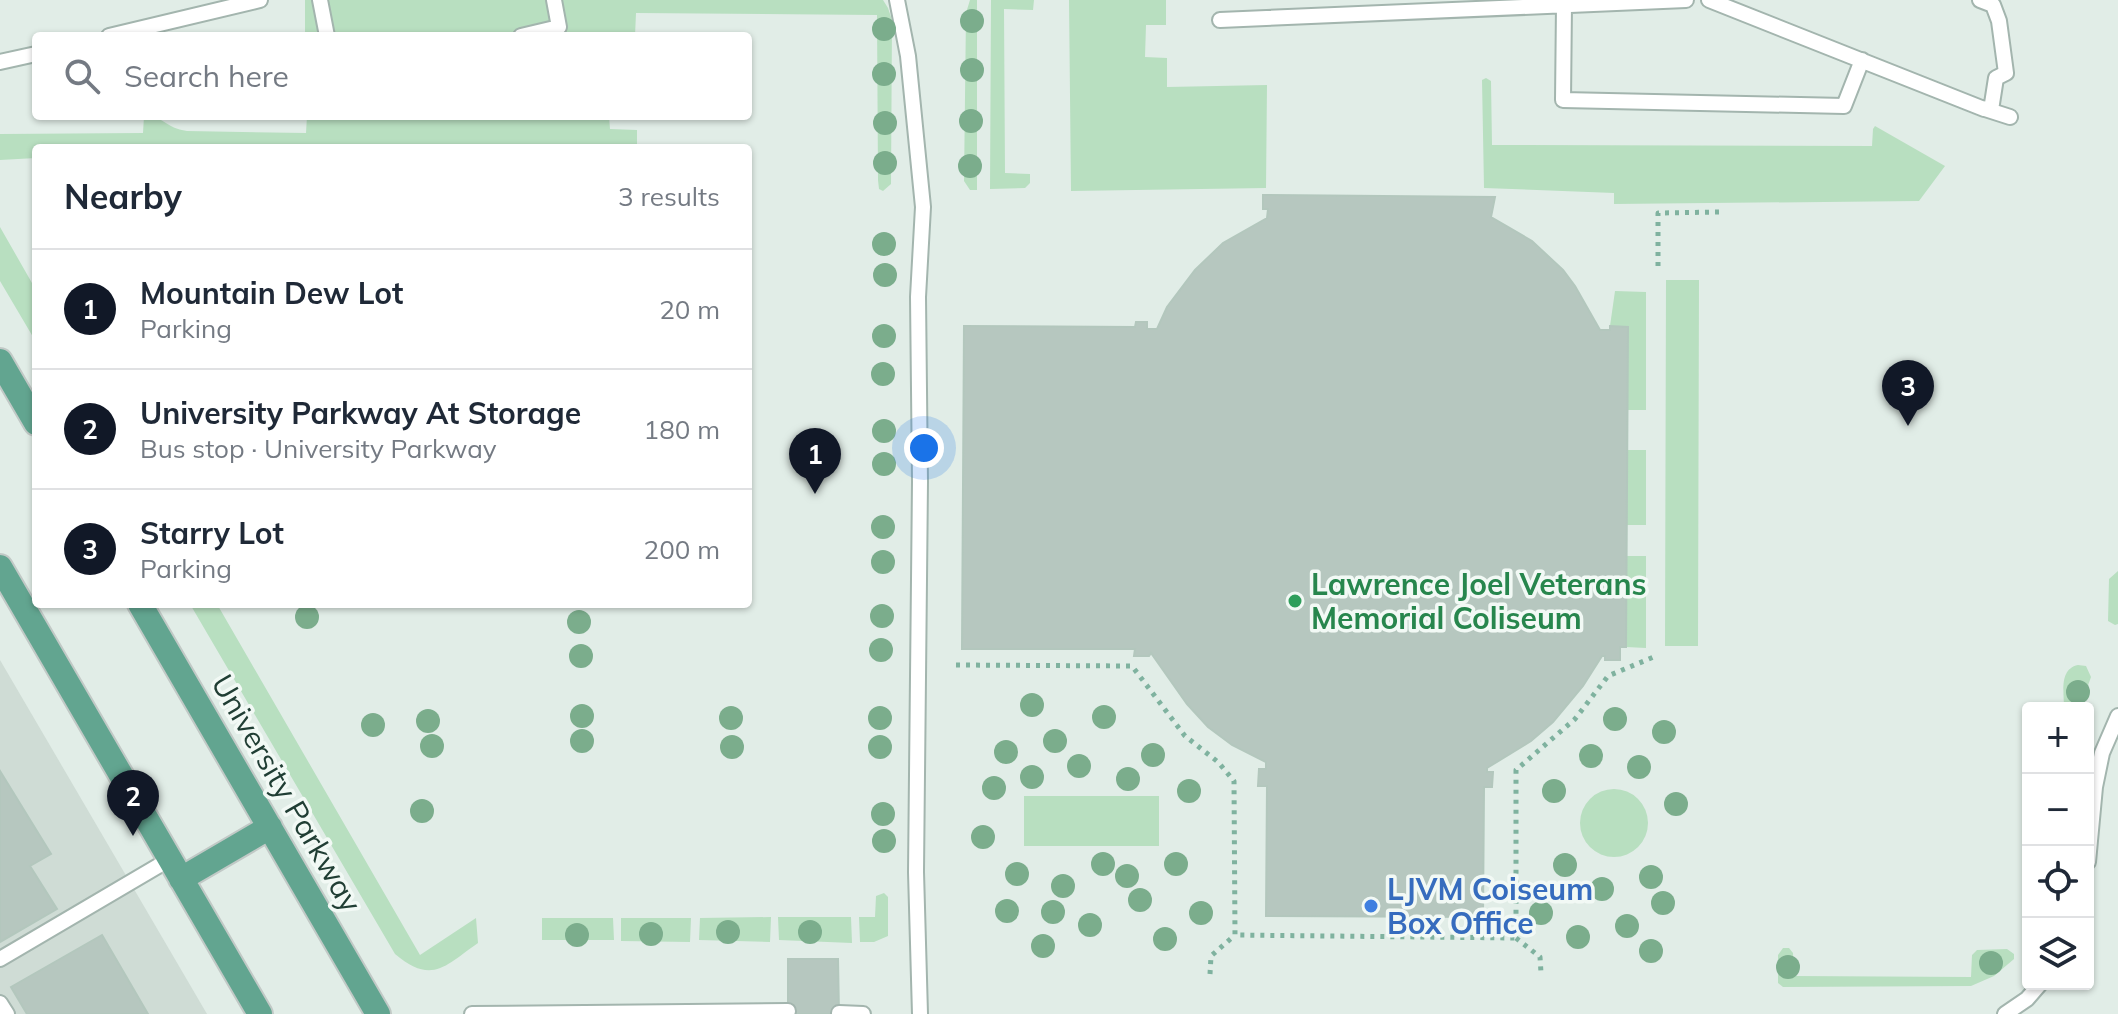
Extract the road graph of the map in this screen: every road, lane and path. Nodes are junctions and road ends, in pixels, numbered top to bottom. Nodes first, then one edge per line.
1 (260, 0) edge
2 (320, 0) edge
3 (554, 0) edge
4 (897, 0) edge
5 (1686, 0) edge
6 (1709, 0) edge
7 (1980, 0) edge
8 (1564, 5) junction
9 (1220, 20) dead end
10 (126, 32) edge
11 (326, 32) edge
12 (538, 32) edge
13 (32, 55) edge
14 (1862, 60) junction
15 (0, 62) edge
16 (1984, 108) junction
17 (2010, 117) dead end
18 (1721, 212) dead end
19 (1658, 266) dead end
20 (0, 361) edge
21 (32, 416) edge
22 (0, 567) edge
23 (142, 608) edge
24 (1656, 656) dead end
25 (956, 665) dead end
26 (2118, 716) edge
27 (270, 827) junction
28 (2089, 846) edge
29 (176, 869) junction
30 (1235, 935) junction
31 (1516, 938) junction
32 (0, 959) edge
33 (1541, 973) dead end
34 (1210, 974) dead end
35 (2035, 990) edge
36 (0, 1003) edge
37 (788, 1011) dead end
38 (839, 1013) edge
39 (7, 1014) edge
40 (260, 1014) edge
41 (378, 1014) edge
42 (472, 1014) edge
43 (863, 1014) edge
44 (920, 1014) edge
45 (2005, 1014) edge

1 - 10 lane
2 - 11 lane
3 - 12 lane
4 - 44 lane
5 - 8 lane
6 - 14 lane
7 - 16 lane
8 - 9 lane
8 - 14 lane
13 - 15 lane
14 - 16 lane
16 - 17 lane
18 - 19 path
20 - 21 main road
22 - 29 main road
23 - 27 main road, University Parkway
24 - 31 path
25 - 30 path
26 - 28 lane
27 - 29 main road
27 - 41 main road, University Parkway
29 - 32 lane
29 - 40 main road
30 - 31 path
30 - 34 path
31 - 33 path
35 - 45 lane
36 - 39 lane
37 - 42 lane
38 - 43 lane

